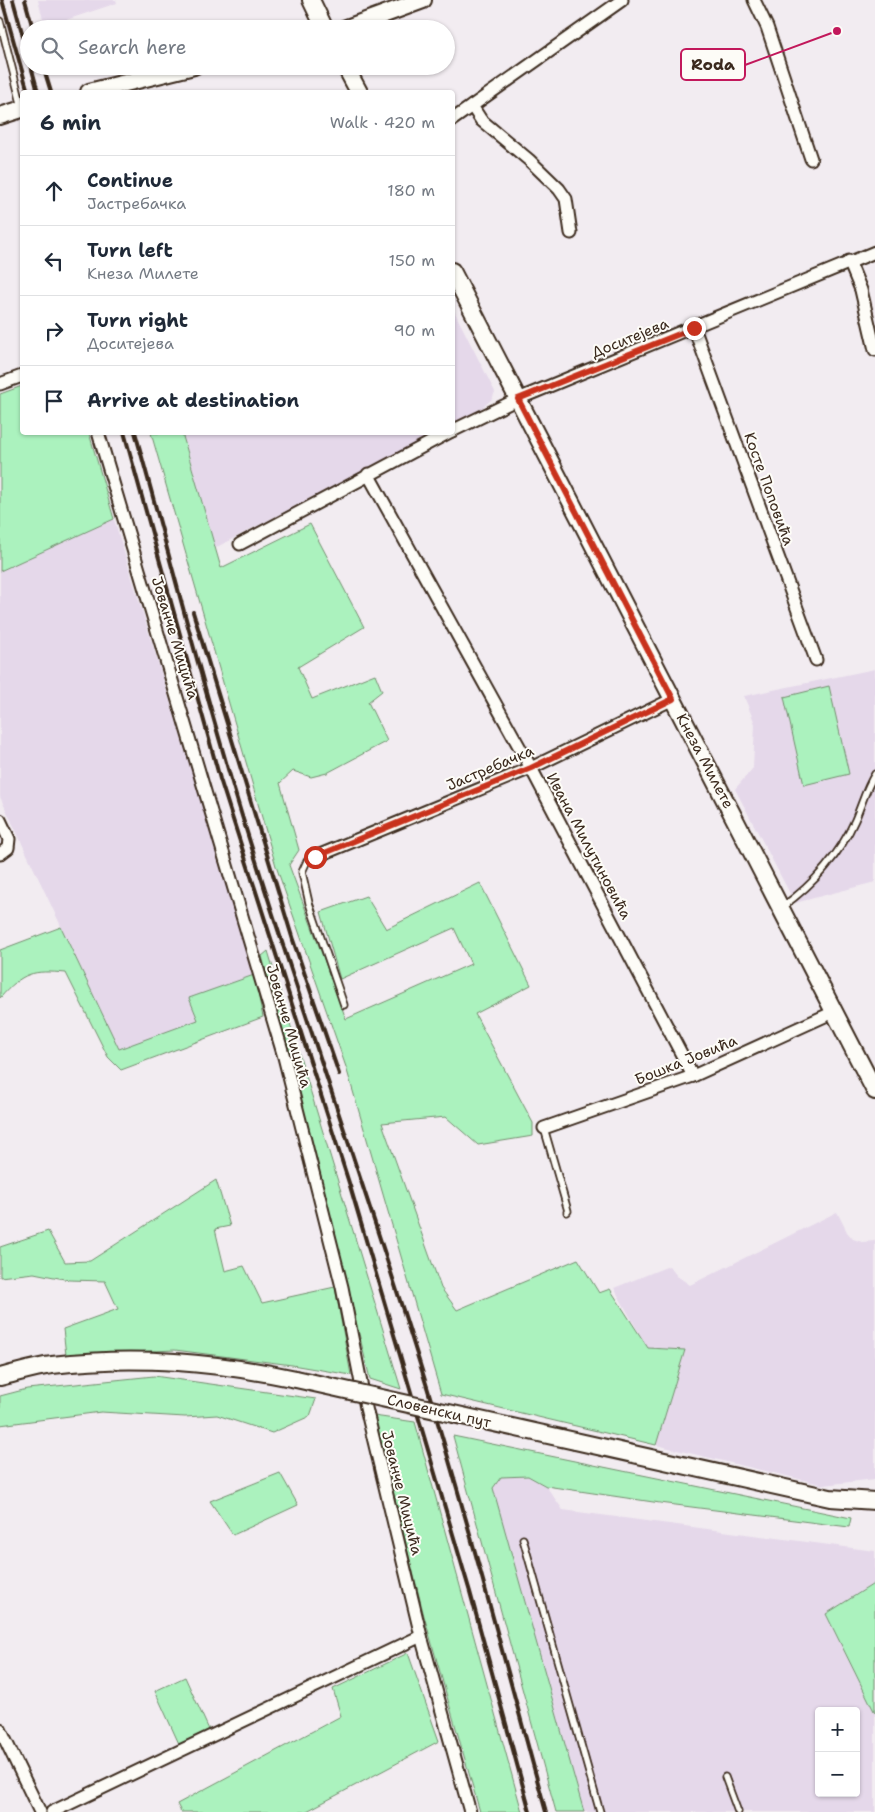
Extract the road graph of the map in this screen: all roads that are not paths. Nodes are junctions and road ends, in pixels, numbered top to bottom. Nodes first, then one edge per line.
1 (311, 0) edge
2 (423, 0) edge
3 (622, 0) edge
4 (754, 0) edge
5 (321, 20) edge
6 (369, 20) edge
7 (0, 21) edge
8 (158, 75) edge
9 (350, 75) edge
10 (97, 90) edge
11 (358, 90) edge
12 (20, 101) edge
13 (472, 106) junction
14 (20, 110) edge
15 (0, 116) edge
16 (455, 118) edge
17 (811, 159) dead end
18 (572, 232) dead end
19 (875, 252) edge
20 (849, 261) junction
21 (455, 277) edge
22 (694, 328) junction
23 (875, 350) edge
24 (20, 377) edge
25 (0, 384) edge
26 (518, 399) junction
27 (455, 430) edge
28 (99, 435) edge
29 (445, 435) edge
30 (368, 474) junction
31 (240, 544) dead end
32 (816, 660) dead end
33 (673, 699) junction
34 (531, 768) junction
35 (875, 774) edge
36 (0, 820) edge
37 (0, 854) edge
38 (315, 857) joint
39 (781, 907) junction
40 (344, 1005) dead end
41 (836, 1011) junction
42 (693, 1076) junction
43 (875, 1091) edge
44 (544, 1128) joint
45 (567, 1212) dead end
46 (0, 1376) edge
47 (875, 1501) edge
48 (523, 1539) dead end
49 (421, 1636) junction
50 (0, 1729) edge
51 (725, 1777) dead end
52 (40, 1812) edge
53 (52, 1812) edge
54 (470, 1812) edge
55 (600, 1812) edge
56 (738, 1812) edge

1 - 5 main road
2 - 6 main road
3 - 13 street
4 - 17 street
7 - 12 lane
8 - 10 main road
9 - 11 main road
13 - 16 street
13 - 18 street
14 - 15 main road
19 - 20 street, Доситејева
20 - 22 street, Доситејева
20 - 23 street
21 - 26 main road, Кнеза Милете
22 - 26 street, Доситејева
22 - 32 street, Косте Поповића
24 - 25 street
26 - 27 street, Доситејева
26 - 33 main road, Кнеза Милете
28 - 49 street, Јованче Мицића
29 - 30 street, Доситејева
30 - 31 street, Доситејева
30 - 34 street, Ивана Милутиновића
33 - 34 street, Јастребачка
33 - 39 main road, Кнеза Милете
34 - 38 street, Јастребачка
34 - 42 street, Ивана Милутиновића
35 - 39 lane
36 - 37 street
38 - 40 lane
39 - 41 main road, Кнеза Милете
41 - 42 street, Бошка Јовића
41 - 43 main road, Кнеза Милете
42 - 44 street, Бошка Јовића
44 - 45 lane
46 - 47 main road, Словенски пут, bridge
48 - 55 lane
49 - 53 street
49 - 54 street, Јованче Мицића
50 - 52 street
51 - 56 lane

